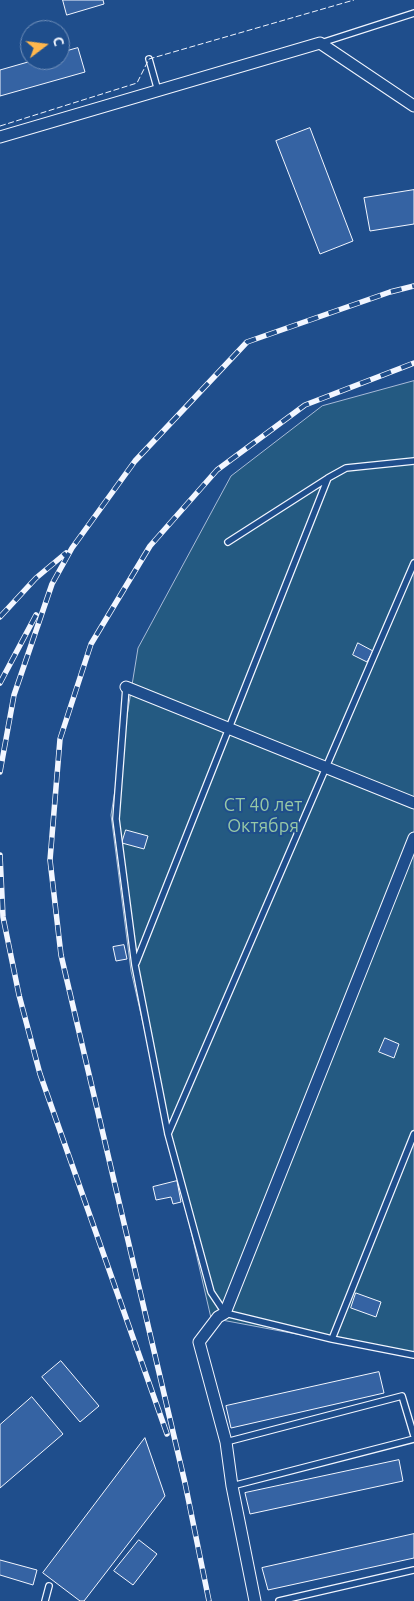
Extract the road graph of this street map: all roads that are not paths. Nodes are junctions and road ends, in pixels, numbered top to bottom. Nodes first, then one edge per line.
1 (414, 13) edge
2 (320, 43) junction
3 (149, 59) dead end
4 (158, 91) junction
5 (414, 106) edge
6 (0, 137) edge
7 (414, 461) edge
8 (328, 478) junction
9 (228, 542) dead end
10 (414, 563) edge
11 (126, 686) joint
12 (229, 728) junction
13 (327, 767) junction
14 (414, 802) edge
15 (414, 838) edge
16 (135, 965) junction
17 (168, 1134) junction
18 (414, 1134) edge
19 (225, 1313) junction
20 (332, 1338) junction
21 (414, 1355) edge
22 (414, 1437) edge
23 (226, 1442) junction
24 (232, 1486) junction
25 (414, 1570) edge
26 (49, 1586) dead end
27 (45, 1601) edge
28 (255, 1601) edge
29 (279, 1601) edge

1 - 2 lane
2 - 4 street
2 - 5 street
3 - 4 lane
4 - 6 street
7 - 8 lane
8 - 9 lane
8 - 12 lane
10 - 13 lane
11 - 12 street
11 - 16 lane
12 - 13 street
12 - 16 lane
13 - 14 street
13 - 17 lane
15 - 19 street
16 - 17 lane
17 - 19 lane
18 - 20 lane
19 - 20 lane
19 - 23 street
20 - 21 lane
22 - 23 lane
22 - 24 lane
23 - 24 street
24 - 28 street
25 - 29 lane
26 - 27 lane

